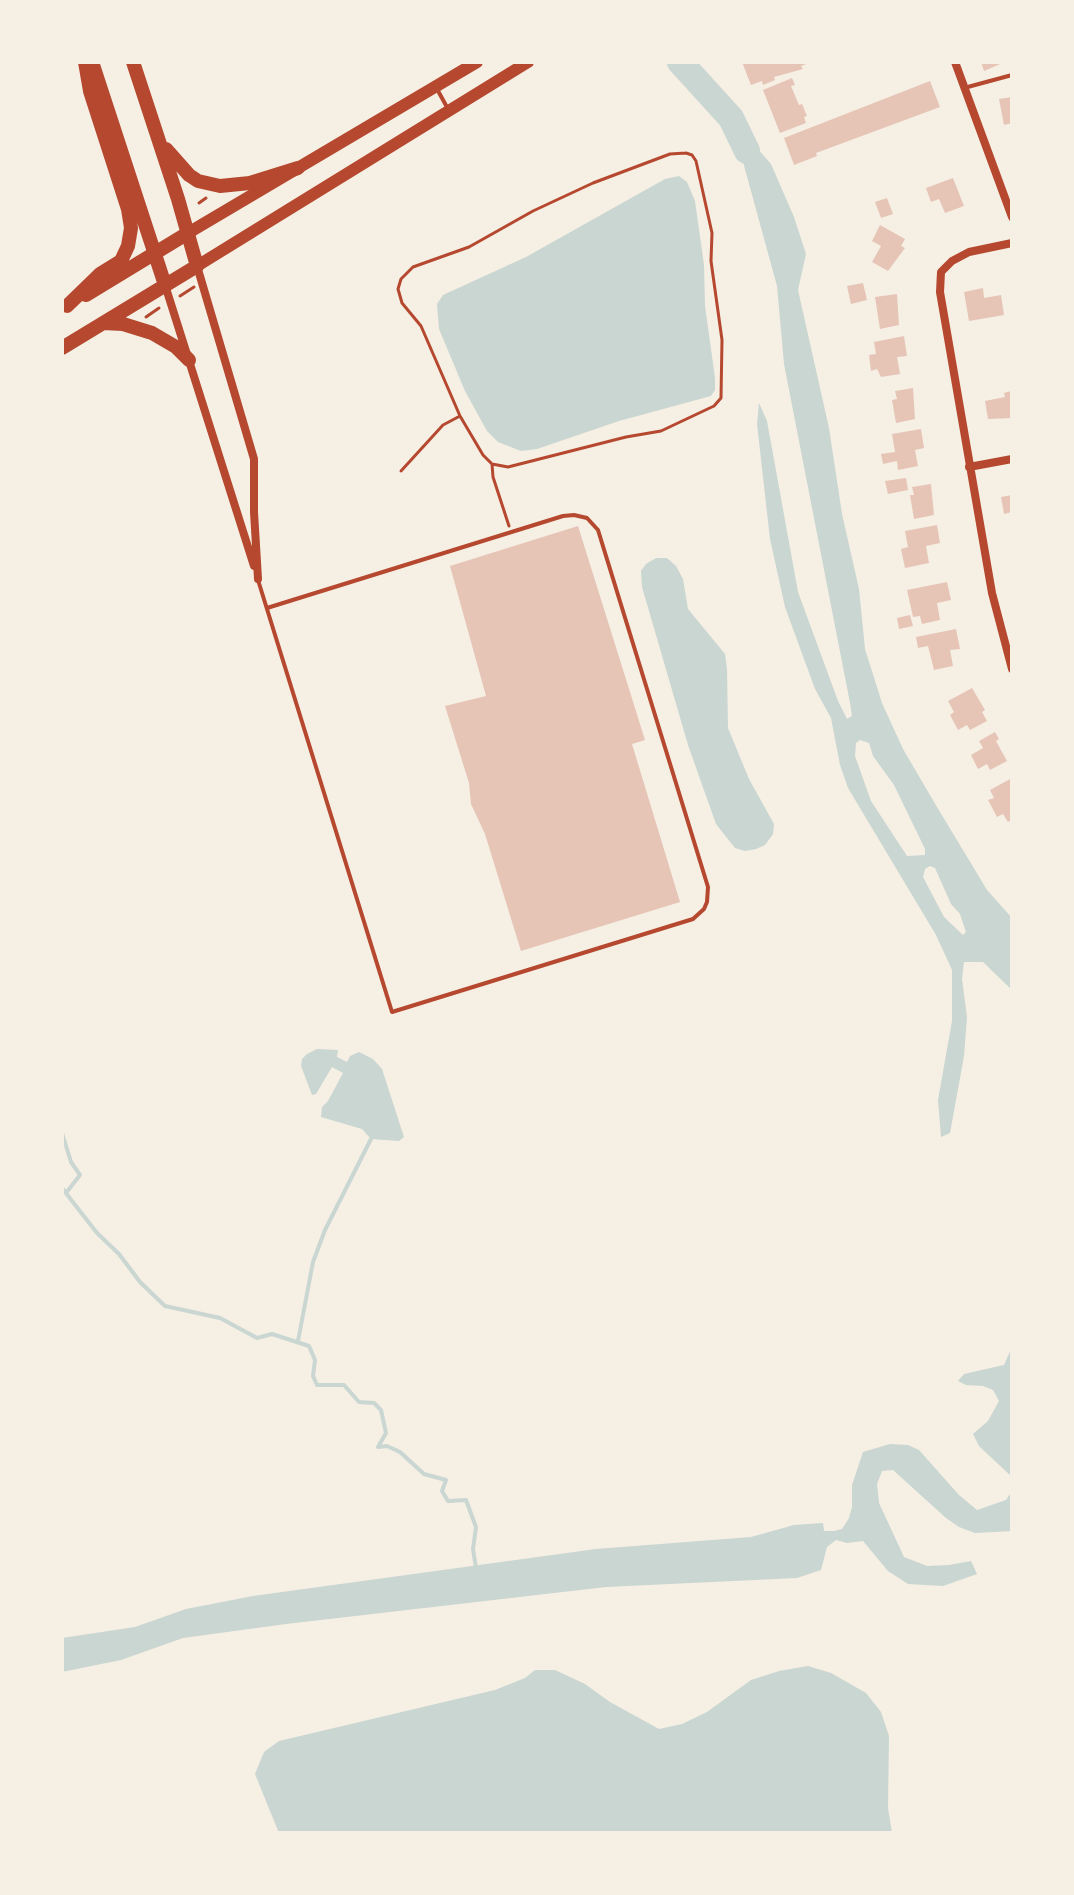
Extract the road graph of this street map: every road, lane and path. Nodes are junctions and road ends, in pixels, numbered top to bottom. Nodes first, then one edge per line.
1 (85, 62) edge
2 (92, 62) edge
3 (133, 62) edge
4 (477, 62) edge
5 (528, 62) edge
6 (955, 62) edge
7 (1012, 75) edge
8 (435, 87) junction
9 (964, 88) junction
10 (449, 110) junction
11 (157, 136) junction
12 (298, 168) junction
13 (1012, 217) edge
14 (188, 233) junction
15 (1012, 243) edge
16 (155, 254) junction
17 (197, 266) junction
18 (165, 285) junction
19 (194, 287) dead end
20 (180, 296) dead end
21 (164, 305) dead end
22 (64, 308) edge
23 (142, 319) dead end
24 (103, 323) junction
25 (62, 348) edge
26 (189, 360) junction
27 (460, 416) junction
28 (1012, 459) edge
29 (492, 464) junction
30 (969, 467) junction
31 (401, 471) dead end
32 (511, 533) junction
33 (258, 579) junction
34 (267, 608) junction
35 (1012, 668) edge

1 - 22 main road
2 - 16 main road
3 - 11 main road
4 - 8 main road
5 - 10 main road
6 - 9 street
7 - 9 lane
8 - 10 lane
8 - 12 main road
9 - 13 street
10 - 17 main road
11 - 12 main road
11 - 14 main road
12 - 14 main road
14 - 16 main road
14 - 17 main road
15 - 30 street
16 - 18 main road
16 - 22 main road
17 - 18 main road
17 - 33 street
18 - 24 main road
18 - 26 street
19 - 20 path
21 - 23 path
24 - 25 main road
24 - 26 main road
26 - 33 street
27 - 29 path
27 - 29 path
27 - 31 path
28 - 30 street
29 - 32 path
30 - 35 street
32 - 34 lane
32 - 34 lane
33 - 34 lane

